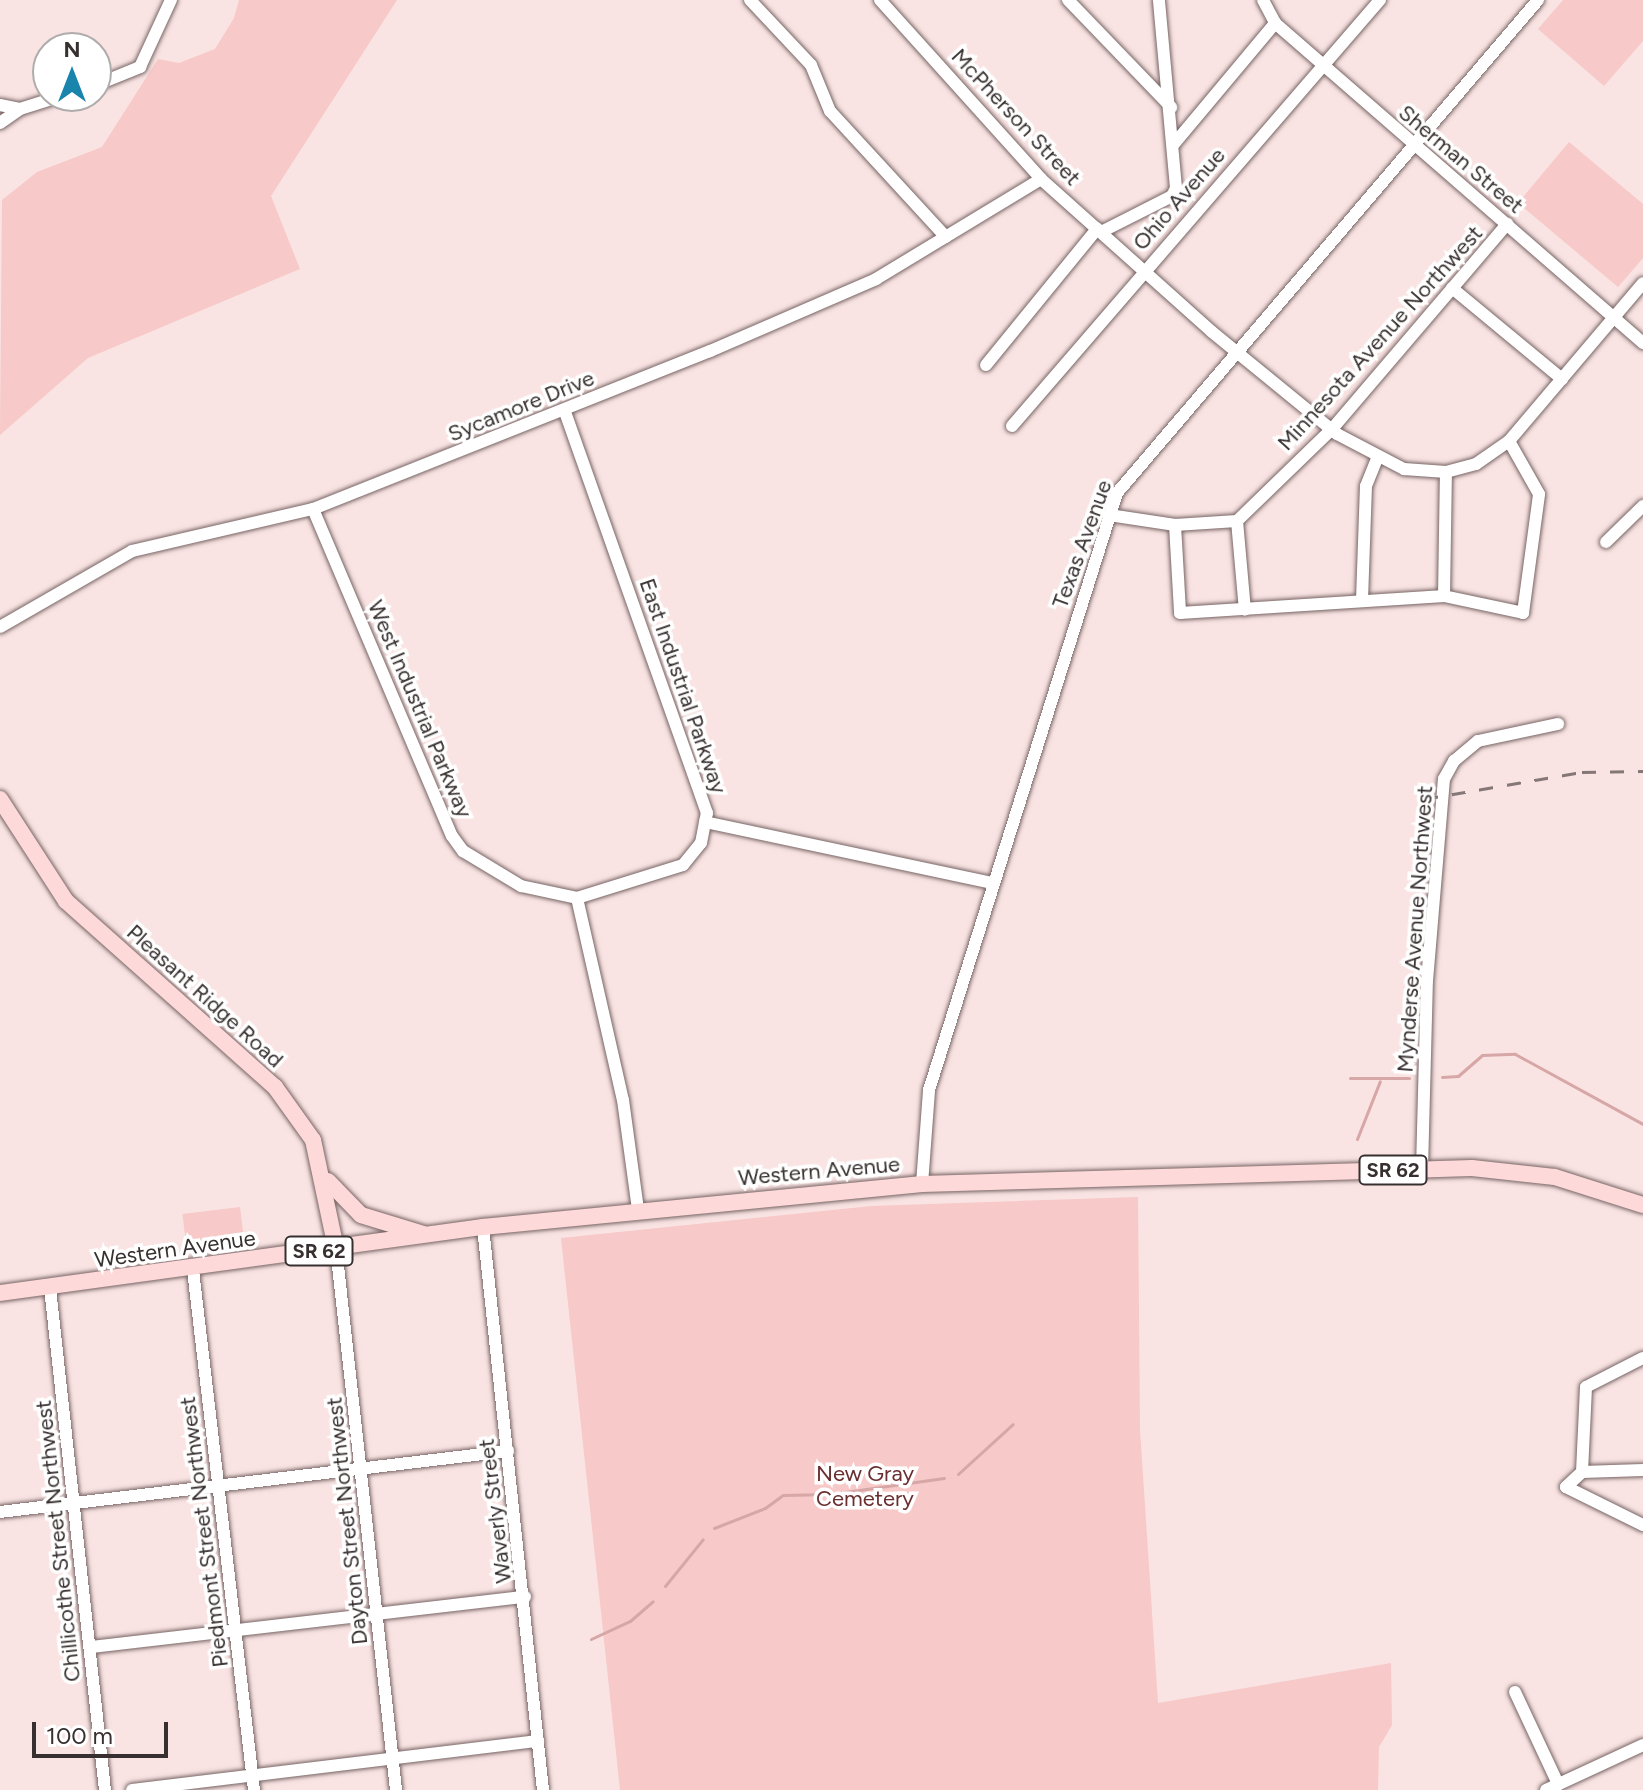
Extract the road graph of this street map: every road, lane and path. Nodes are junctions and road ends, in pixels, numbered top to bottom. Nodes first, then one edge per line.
1 (171, 0) edge
2 (750, 0) edge
3 (880, 0) edge
4 (1068, 0) edge
5 (1159, 0) edge
6 (1263, 0) edge
7 (1380, 0) edge
8 (1538, 0) edge
9 (1275, 23) junction
10 (1323, 62) junction
11 (112, 78) edge
12 (0, 105) edge
13 (32, 105) edge
14 (1171, 107) junction
15 (20, 109) junction
16 (0, 123) edge
17 (1174, 144) junction
18 (1412, 145) junction
19 (1041, 179) junction
20 (1507, 224) junction
21 (1099, 230) junction
22 (946, 237) junction
23 (1145, 269) junction
24 (1643, 283) edge
25 (1452, 288) junction
26 (1613, 317) junction
27 (1643, 343) edge
28 (1238, 349) junction
29 (986, 365) dead end
30 (1562, 379) junction
31 (565, 411) junction
32 (1012, 426) dead end
33 (1332, 429) junction
34 (1509, 441) junction
35 (1377, 459) junction
36 (1446, 472) junction
37 (1643, 506) edge
38 (313, 509) junction
39 (1109, 515) junction
40 (1237, 521) junction
41 (1175, 525) junction
42 (1606, 542) dead end
43 (1444, 596) junction
44 (1362, 600) junction
45 (1245, 610) junction
46 (0, 627) edge
47 (1558, 724) dead end
48 (0, 799) edge
49 (705, 822) junction
50 (992, 883) junction
51 (577, 898) junction
52 (1422, 1169) junction
53 (324, 1176) junction
54 (922, 1184) junction
55 (1637, 1202) edge
56 (638, 1209) junction
57 (483, 1227) junction
58 (425, 1234) junction
59 (336, 1248) junction
60 (193, 1270) junction
61 (50, 1288) junction
62 (0, 1293) edge
63 (1643, 1358) edge
64 (508, 1451) junction
65 (363, 1468) junction
66 (1643, 1470) edge
67 (1582, 1472) junction
68 (218, 1486) junction
69 (74, 1503) junction
70 (0, 1512) edge
71 (1643, 1525) edge
72 (525, 1597) junction
73 (376, 1614) junction
74 (235, 1630) junction
75 (91, 1647) junction
76 (1515, 1692) dead end
77 (538, 1741) junction
78 (1643, 1745) edge
79 (392, 1756) junction
80 (252, 1775) junction
81 (1552, 1787) edge
82 (105, 1790) edge
83 (132, 1790) edge
84 (254, 1790) edge
85 (396, 1790) edge
86 (543, 1790) edge

1 - 11 street
2 - 22 street
3 - 19 street, McPherson Street
4 - 14 street
5 - 14 street
6 - 9 street, Sherman Street
7 - 10 street, Ohio Avenue
8 - 18 street, Texas Avenue
9 - 10 street, Sherman Street
9 - 17 street
10 - 18 street, Sherman Street
10 - 23 street, Ohio Avenue
12 - 15 street
13 - 15 street
14 - 17 street
15 - 16 street
17 - 21 street
18 - 20 street, Sherman Street
18 - 28 street, Texas Avenue
19 - 21 street, McPherson Street
19 - 22 street, Sycamore Drive
20 - 25 street, Minnesota Avenue Northwest
20 - 26 street, Sherman Street
21 - 23 street, McPherson Street
21 - 29 street
22 - 31 street, Sycamore Drive
23 - 28 street, McPherson Street
23 - 32 street, Ohio Avenue
24 - 26 street
25 - 30 street
25 - 33 street, Minnesota Avenue Northwest
26 - 27 street, Sherman Street
26 - 30 street
28 - 33 street, McPherson Street
28 - 39 street, Texas Avenue
30 - 34 street
31 - 38 street, Sycamore Drive
31 - 49 street, East Industrial Parkway
33 - 35 street, McPherson Street
33 - 40 street, Minnesota Avenue Northwest
34 - 36 street
34 - 43 street
35 - 36 street, McPherson Street
35 - 44 street
36 - 43 street
37 - 42 street
38 - 46 street, Sycamore Drive
38 - 51 street, West Industrial Parkway
39 - 41 street
39 - 50 street, Texas Avenue
40 - 41 street
40 - 45 street
41 - 45 street
43 - 44 street
44 - 45 street
47 - 52 street, Mynderse Avenue Northwest
48 - 53 main road, Pleasant Ridge Road
49 - 50 street
49 - 51 street, East Industrial Parkway
50 - 54 street, Texas Avenue
51 - 56 street
52 - 54 main road, Western Avenue / SR 62
52 - 55 main road, Western Avenue / SR 62
53 - 58 main road
53 - 59 main road, Pleasant Ridge Road
54 - 56 main road, Western Avenue / SR 62
56 - 57 main road, Western Avenue / SR 62
57 - 58 main road, Western Avenue / SR 62
57 - 64 street, Waverly Street
58 - 59 main road, Western Avenue / SR 62
59 - 60 main road, Western Avenue / SR 62
59 - 65 street, Dayton Street Northwest
60 - 61 main road, Western Avenue / SR 62
60 - 68 street, Piedmont Street Northwest
61 - 62 main road, Western Avenue / SR 62
61 - 69 street, Chillicothe Street Northwest
63 - 67 street
64 - 65 street
64 - 72 street, Waverly Street
65 - 68 street
65 - 73 street, Dayton Street Northwest
66 - 67 street
67 - 71 street
68 - 69 street
68 - 74 street, Piedmont Street Northwest
69 - 70 street
69 - 75 street, Chillicothe Street Northwest
72 - 73 street
72 - 77 street, Waverly Street
73 - 74 street
73 - 79 street, Dayton Street Northwest
74 - 75 street
74 - 80 street, Piedmont Street Northwest
75 - 82 street, Chillicothe Street Northwest
76 - 81 street
77 - 79 street
77 - 86 street, Waverly Street
78 - 81 street
79 - 80 street
79 - 85 street, Dayton Street Northwest
80 - 83 street
80 - 84 street, Piedmont Street Northwest

